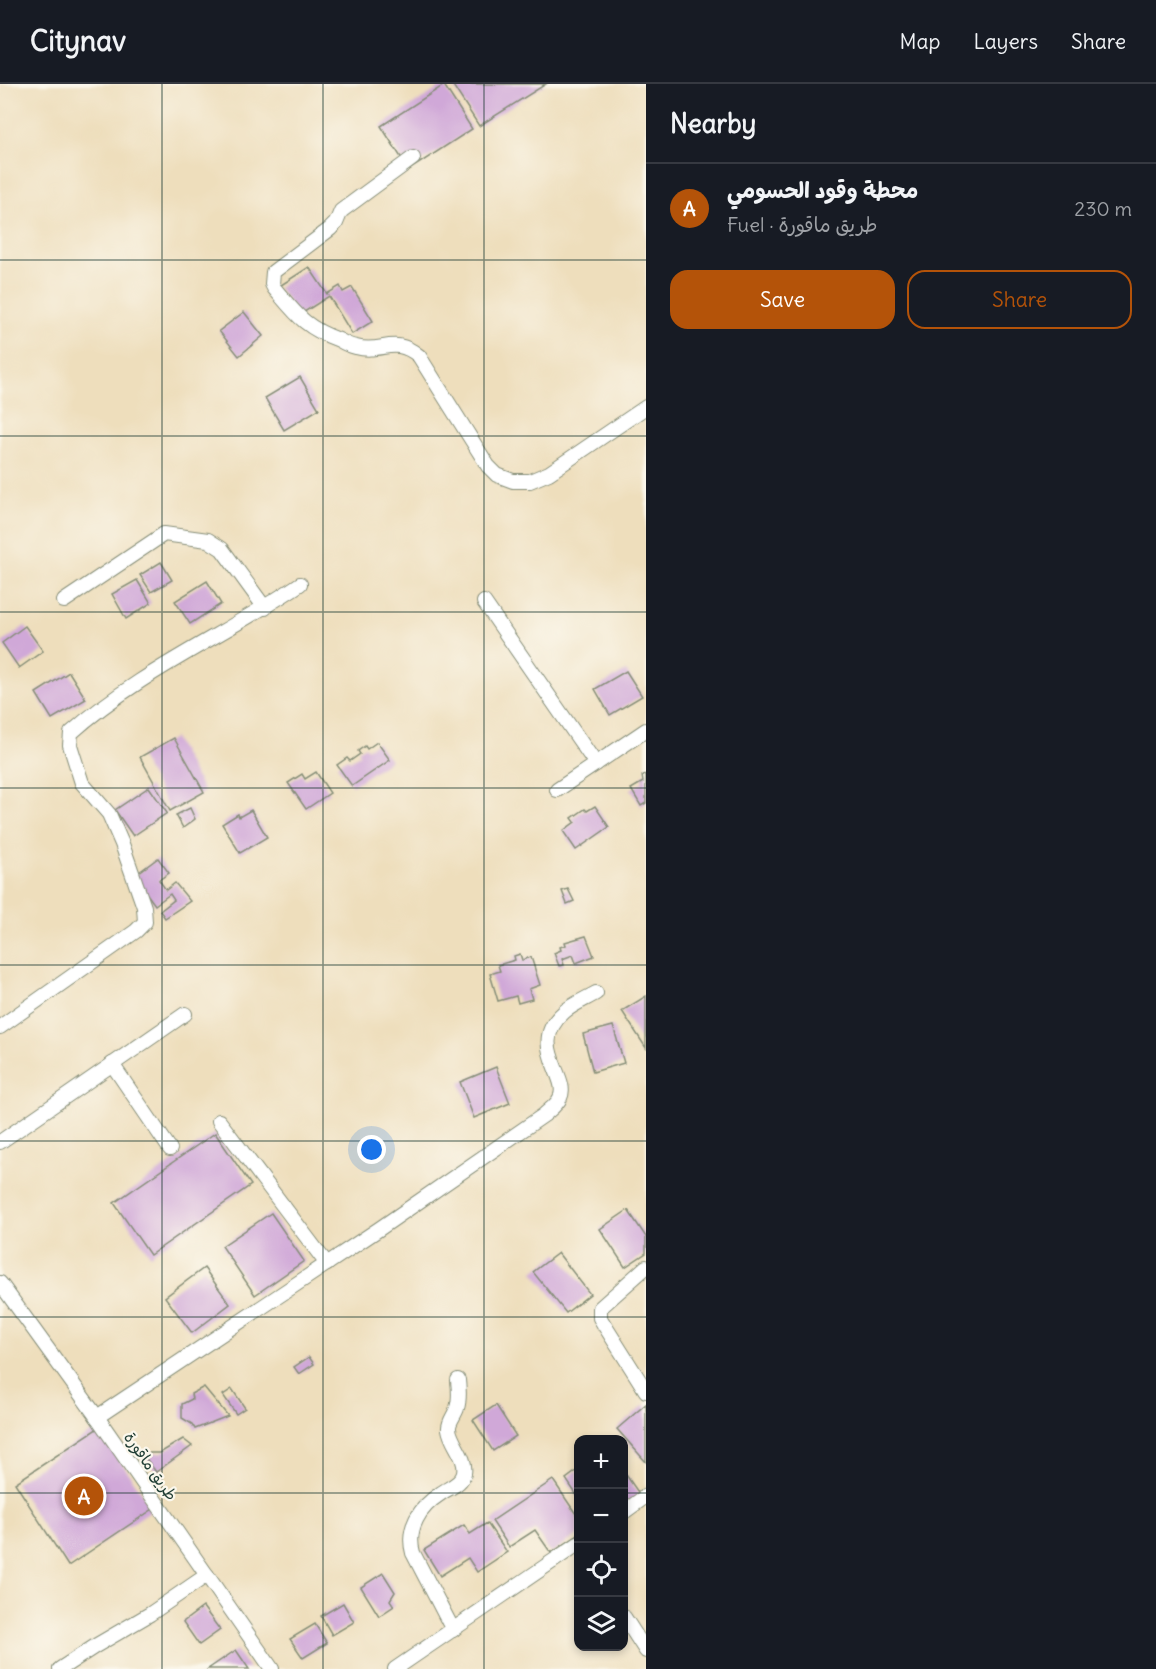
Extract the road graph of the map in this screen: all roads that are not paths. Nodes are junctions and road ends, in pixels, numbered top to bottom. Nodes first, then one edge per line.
1 (412, 158) dead end
2 (646, 407) edge
3 (300, 584) dead end
4 (64, 601) dead end
5 (484, 602) dead end
6 (265, 608) junction
7 (646, 730) edge
8 (596, 764) junction
9 (557, 790) dead end
10 (596, 993) dead end
11 (185, 1014) dead end
12 (0, 1027) edge
13 (112, 1064) junction
14 (219, 1121) dead end
15 (0, 1142) edge
16 (170, 1149) dead end
17 (327, 1264) junction
18 (646, 1267) edge
19 (0, 1283) edge
20 (458, 1380) dead end
21 (646, 1391) edge
22 (97, 1417) junction
23 (646, 1496) edge
24 (628, 1509) edge
25 (574, 1550) edge
26 (207, 1575) junction
27 (628, 1623) edge
28 (453, 1629) junction
29 (646, 1651) edge
30 (60, 1669) edge
31 (272, 1669) edge
32 (395, 1669) edge

1 - 2 street
3 - 6 street
4 - 6 street
5 - 8 street
6 - 12 street
7 - 8 street
8 - 9 street
10 - 17 street
11 - 13 street
13 - 15 street
13 - 16 street
14 - 17 street
17 - 22 street
18 - 21 street
19 - 22 street, طريق ماقورة
20 - 28 street
22 - 26 street, طريق ماقورة
23 - 24 street
25 - 28 street
26 - 30 street
26 - 31 street, طريق ماقورة
27 - 29 street
28 - 32 street

